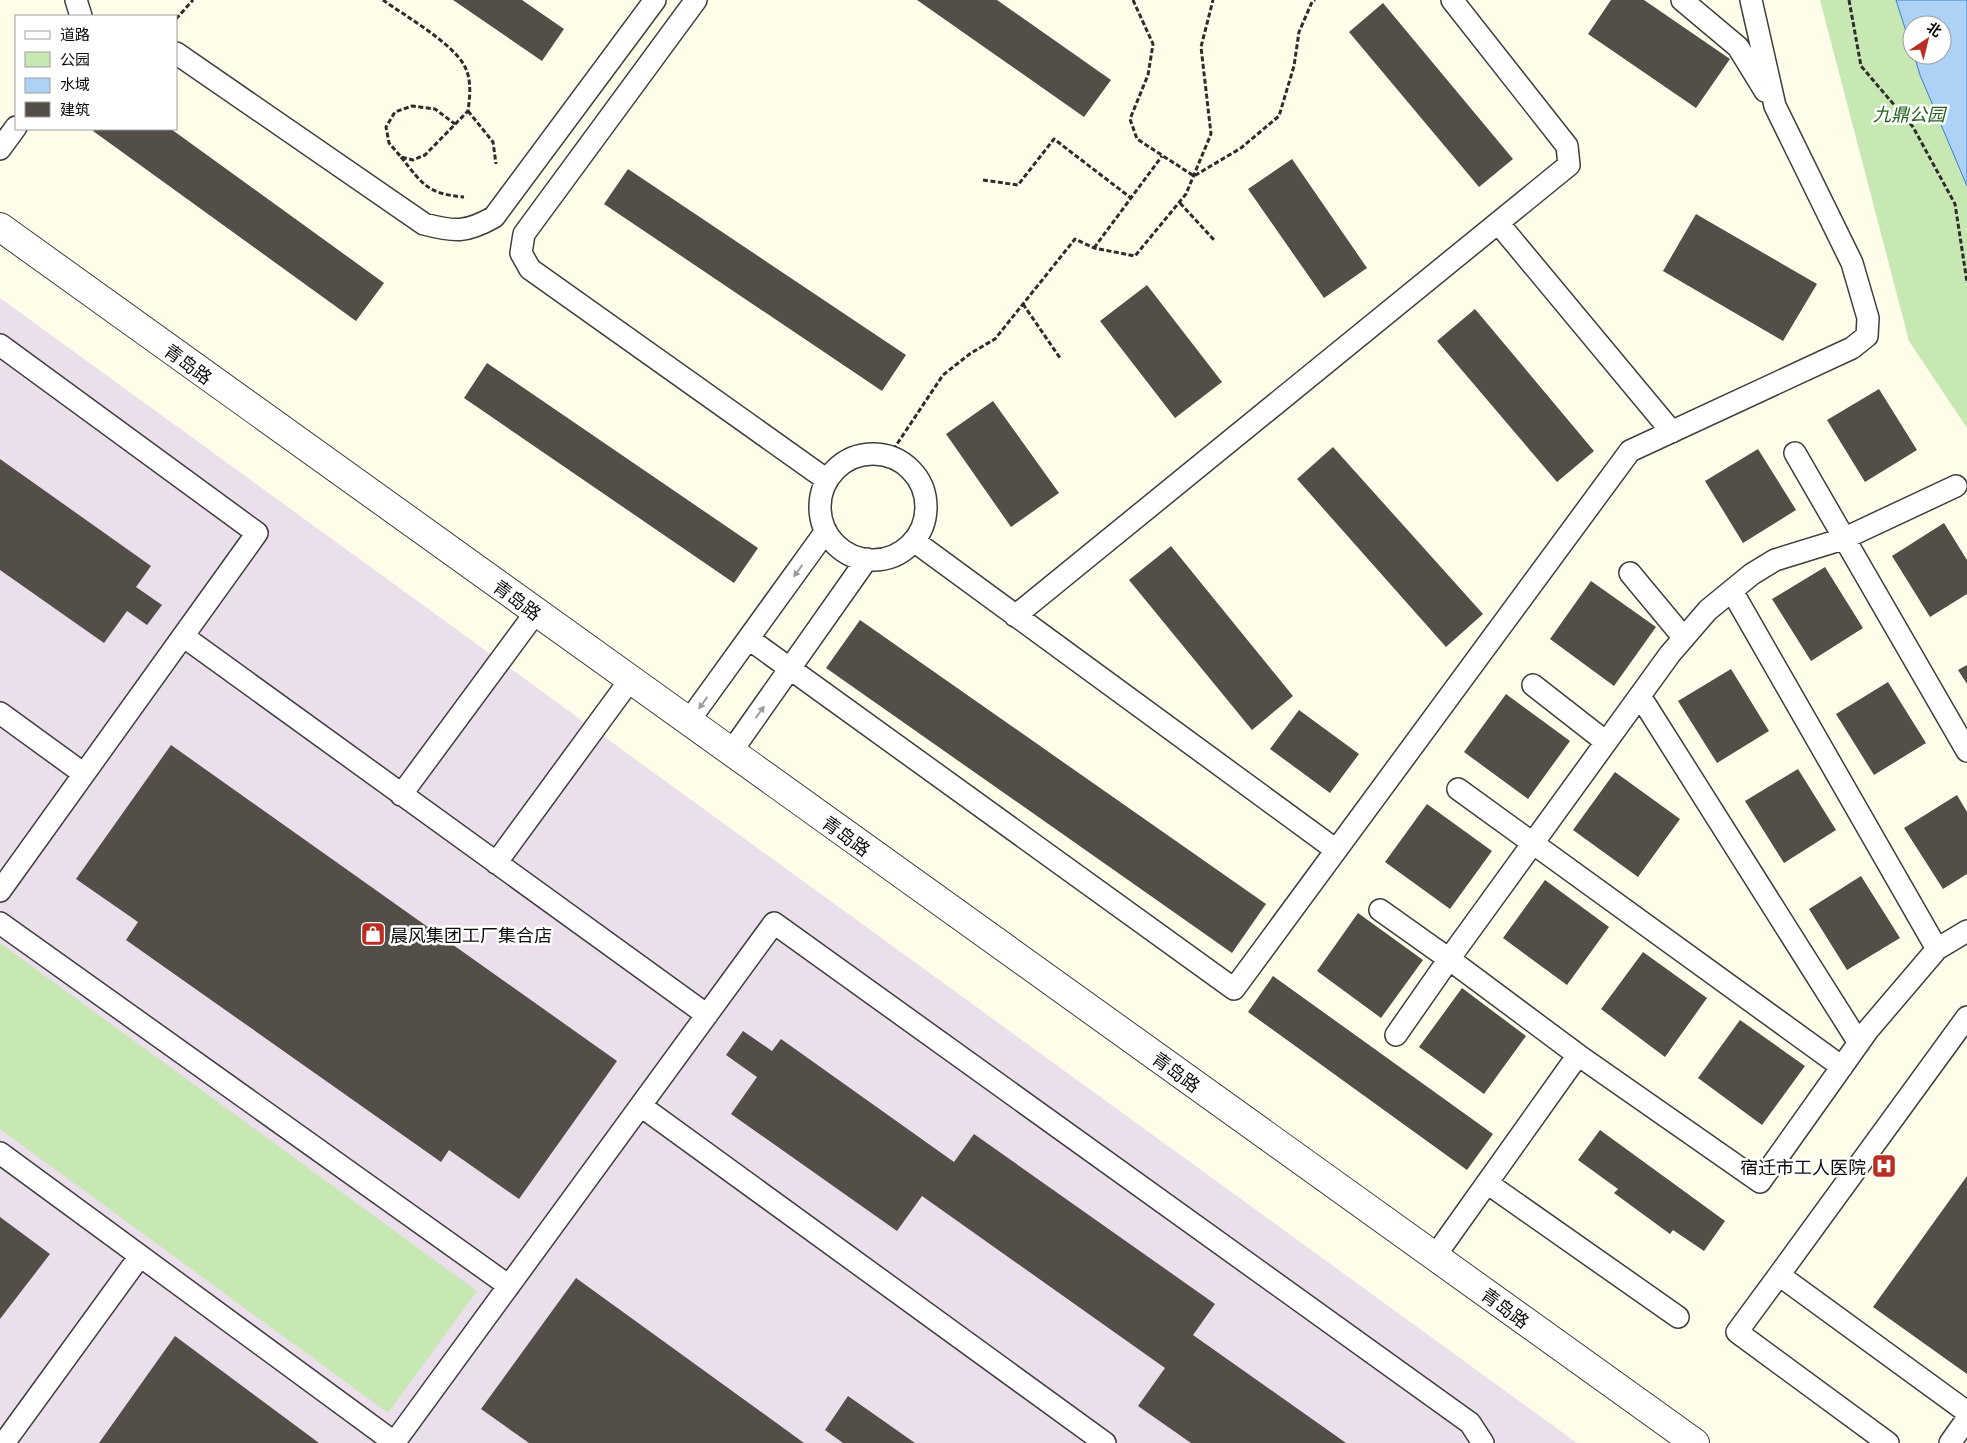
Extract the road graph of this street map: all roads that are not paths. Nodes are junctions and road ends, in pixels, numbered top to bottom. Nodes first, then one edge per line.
1 (76, 0) edge
2 (655, 0) edge
3 (696, 0) edge
4 (1452, 0) edge
5 (1682, 0) edge
6 (1750, 0) edge
7 (81, 15) edge
8 (178, 54) edge
9 (1775, 106) junction
10 (15, 128) edge
11 (0, 149) edge
12 (1498, 224) junction
13 (0, 227) edge
14 (0, 345) edge
15 (1672, 432) junction
16 (1795, 453) dead end
17 (827, 480) junction
18 (1956, 486) dead end
19 (826, 531) junction
20 (1843, 538) junction
21 (914, 541) junction
22 (867, 559) junction
23 (1630, 573) dead end
24 (1732, 591) junction
25 (536, 612) junction
26 (1015, 616) junction
27 (183, 636) junction
28 (1684, 638) junction
29 (749, 639) junction
30 (791, 669) junction
31 (630, 680) junction
32 (1534, 685) dead end
33 (1640, 696) junction
34 (0, 713) edge
35 (688, 722) junction
36 (1606, 742) junction
37 (1967, 751) edge
38 (731, 752) junction
39 (84, 774) junction
40 (1458, 789) dead end
41 (401, 794) junction
42 (1534, 843) junction
43 (1336, 850) junction
44 (496, 863) junction
45 (0, 891) edge
46 (1380, 910) dead end
47 (0, 922) edge
48 (1967, 931) edge
49 (1937, 949) junction
50 (1449, 959) junction
51 (707, 1015) junction
52 (1967, 1018) edge
53 (1396, 1034) dead end
54 (1859, 1044) junction
55 (1578, 1055) junction
56 (1842, 1067) junction
57 (641, 1106) junction
58 (0, 1153) edge
59 (1487, 1183) junction
60 (140, 1256) junction
61 (1435, 1256) junction
62 (1779, 1275) junction
63 (508, 1286) junction
64 (1678, 1317) dead end
65 (1967, 1412) edge
66 (1967, 1419) edge
67 (4, 1443) edge
68 (394, 1443) edge
69 (1104, 1443) edge
70 (1483, 1443) edge
71 (1695, 1443) edge
72 (1888, 1443) edge
73 (1950, 1443) edge

1 - 7 lane
2 - 8 lane
3 - 17 lane
4 - 12 lane
5 - 9 lane
6 - 9 lane
9 - 15 lane
10 - 11 lane
12 - 15 lane
12 - 26 lane
13 - 25 street, 青岛路
14 - 27 lane
15 - 43 lane
16 - 20 lane
17 - 19 lane
17 - 21 lane
18 - 20 lane
19 - 22 lane
19 -> 29 lane
20 - 24 lane
20 - 37 lane
21 - 22 lane
21 - 26 lane
22 - 30 lane
23 - 28 lane
24 - 28 lane
24 - 49 lane
25 - 31 street, 青岛路
25 - 41 lane
26 - 43 lane
27 - 39 lane
27 - 41 lane
28 - 33 lane
29 - 30 lane
29 -> 35 lane
38 -> 30 lane
30 - 43 lane
31 - 35 street, 青岛路
31 - 44 lane
32 - 36 lane
33 - 36 lane
33 - 54 lane
34 - 39 lane
35 - 38 street, 青岛路
36 - 42 lane
38 - 61 street, 青岛路
39 - 45 lane
40 - 42 lane
41 - 44 lane
42 - 50 lane
42 - 56 lane
44 - 51 lane
46 - 50 lane
47 - 63 lane
48 - 49 lane
49 - 54 lane
50 - 53 lane
50 - 55 lane
51 - 57 lane
51 - 70 lane
52 - 62 lane
54 - 56 lane
55 - 56 lane
55 - 59 lane
57 - 63 lane
57 - 69 lane
58 - 60 lane
59 - 61 lane
59 - 64 lane
60 - 67 lane
60 - 68 lane
61 - 71 street, 青岛路
62 - 65 lane
62 - 72 lane
63 - 68 lane
66 - 73 lane

